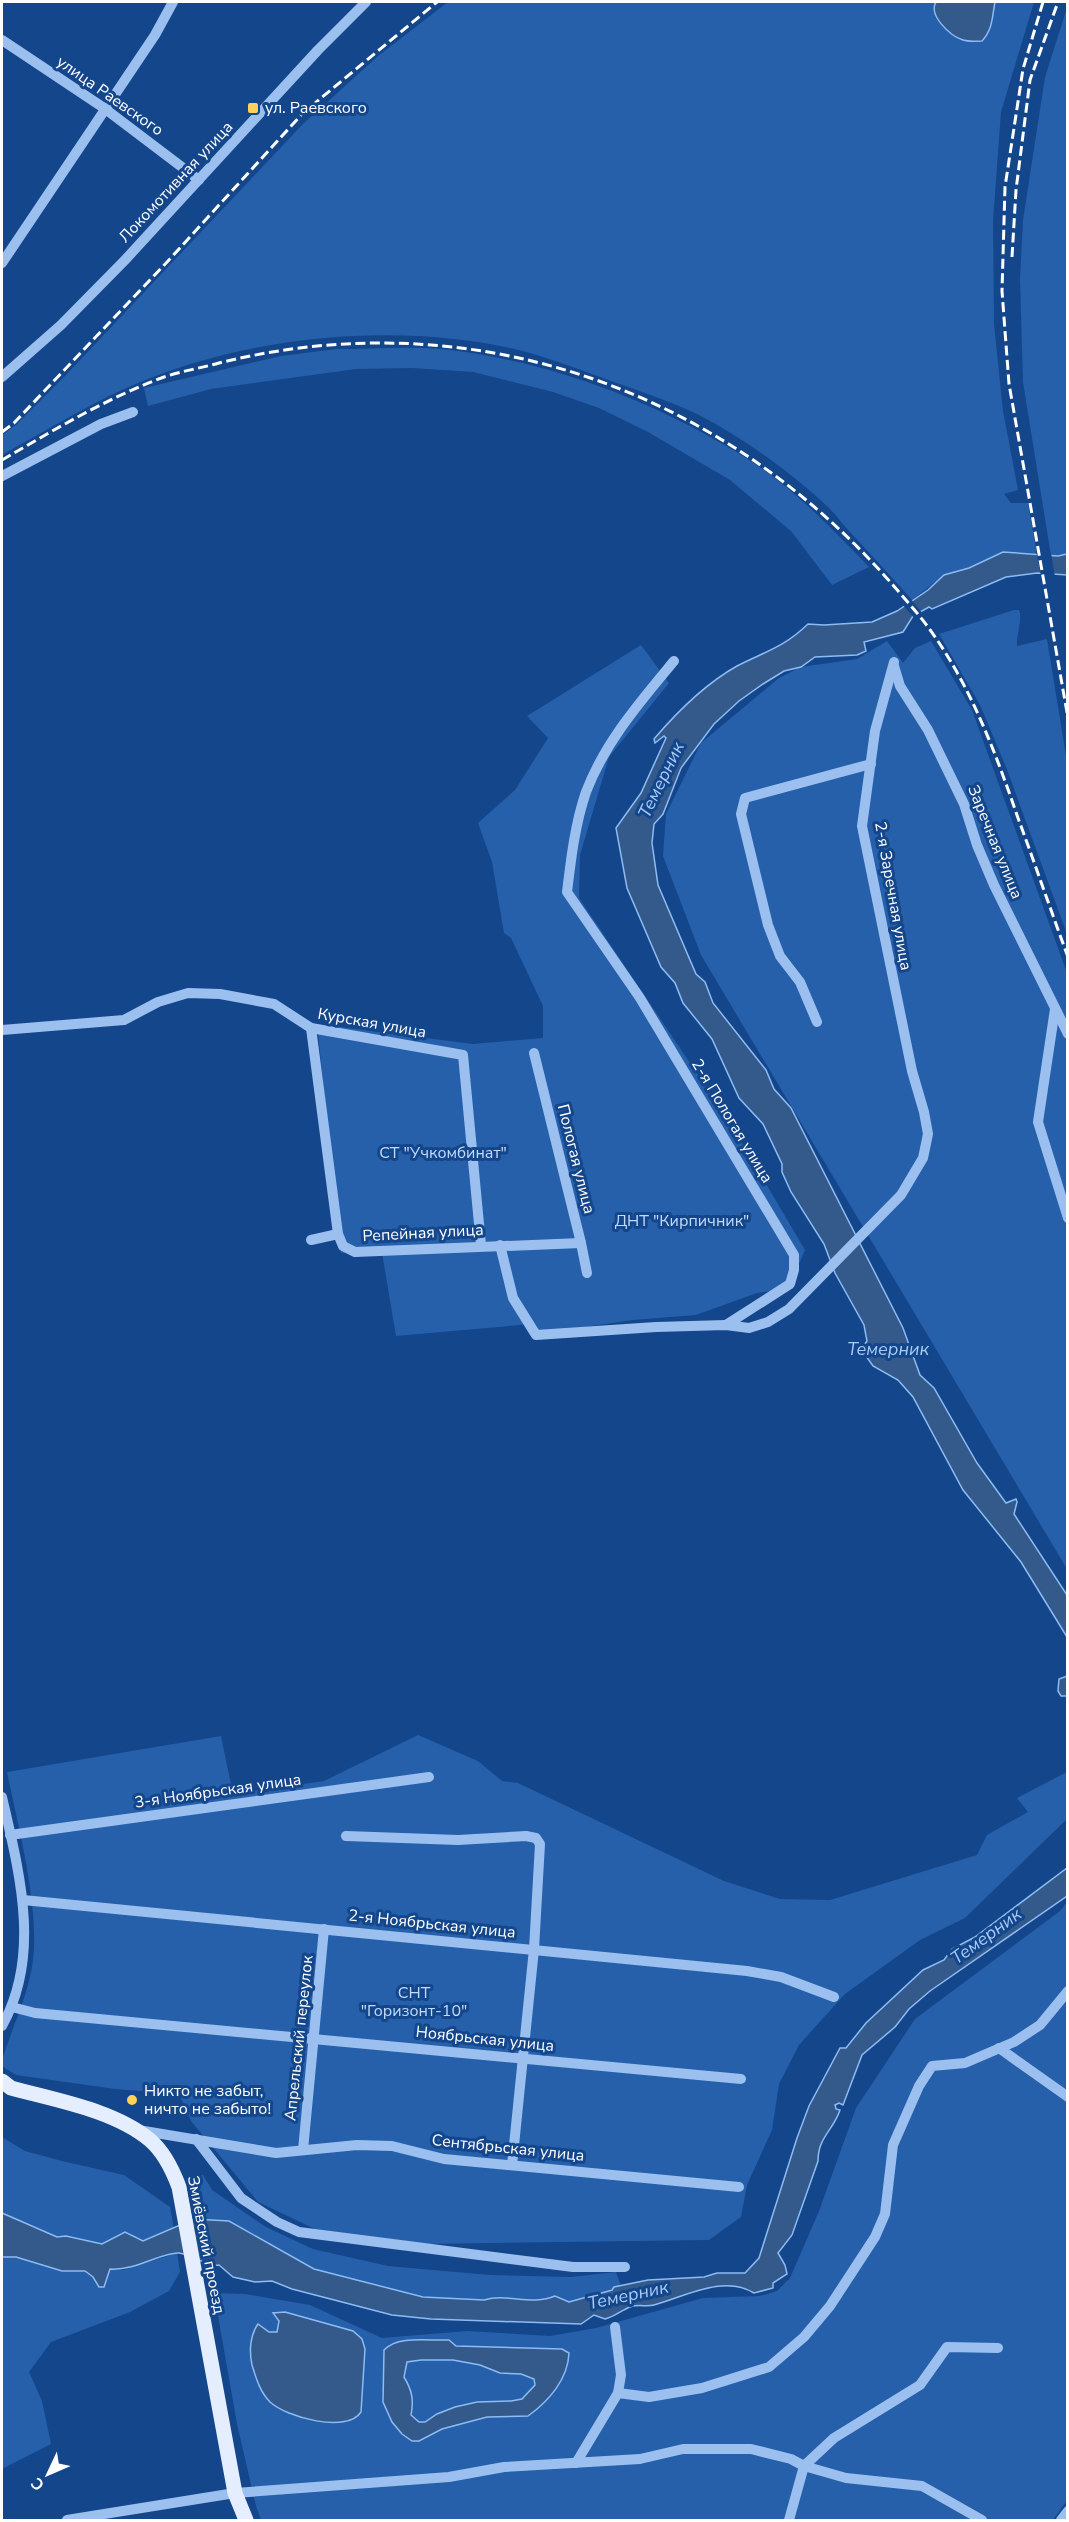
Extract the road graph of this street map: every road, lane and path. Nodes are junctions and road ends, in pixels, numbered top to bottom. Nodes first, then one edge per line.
1 (173, 2) edge
2 (366, 2) edge
3 (2, 40) edge
4 (104, 108) junction
5 (199, 180) junction
6 (2, 263) edge
7 (2, 377) edge
8 (133, 412) dead end
9 (2, 476) edge
10 (674, 661) dead end
11 (894, 662) joint
12 (871, 764) junction
13 (1055, 1008) junction
14 (818, 1022) dead end
15 (310, 1028) junction
16 (2, 1030) edge
17 (1068, 1034) edge
18 (534, 1053) dead end
19 (1068, 1218) edge
20 (338, 1234) junction
21 (311, 1240) dead end
22 (581, 1243) junction
23 (481, 1245) junction
24 (500, 1245) junction
25 (587, 1273) dead end
26 (726, 1325) junction
27 (429, 1777) dead end
28 (2, 1797) edge
29 (10, 1835) junction
30 (346, 1836) dead end
31 (23, 1900) junction
32 (324, 1929) junction
33 (534, 1949) junction
34 (1068, 1991) edge
35 (834, 1997) dead end
36 (12, 2007) junction
37 (2, 2026) edge
38 (314, 2037) junction
39 (999, 2048) junction
40 (522, 2057) junction
41 (741, 2079) dead end
42 (2, 2081) edge
43 (1068, 2097) edge
44 (132, 2129) junction
45 (196, 2139) junction
46 (303, 2150) junction
47 (512, 2165) junction
48 (739, 2187) dead end
49 (625, 2267) dead end
50 (615, 2327) dead end
51 (998, 2348) dead end
52 (618, 2393) junction
53 (576, 2463) junction
54 (804, 2466) junction
55 (235, 2493) junction
56 (1068, 2511) edge
57 (67, 2520) edge
58 (246, 2520) edge
59 (789, 2520) edge
60 (982, 2520) edge
61 (1061, 2520) edge

1 - 4 street
2 - 5 street, Локомотивная улица
3 - 4 street, улица Раевского
4 - 5 street, улица Раевского
4 - 6 street
5 - 7 street, Локомотивная улица
8 - 9 street
10 - 26 street, 2-я Пологая улица
11 - 12 street, 2-я Заречная улица
11 - 13 street, Заречная улица
12 - 14 street
12 - 26 street, 2-я Заречная улица
13 - 17 street, Заречная улица
13 - 19 street
15 - 16 street, Курская улица
15 - 20 street, Репейная улица
15 - 23 street, Курская улица
18 - 22 street, Пологая улица
20 - 21 street
20 - 23 street, Репейная улица
22 - 24 street, Репейная улица
22 - 25 street, Пологая улица
23 - 24 street, Репейная улица
24 - 26 street
27 - 29 street, 3-я Ноябрьская улица
28 - 29 street
29 - 31 street
30 - 33 street
31 - 32 street, 2-я Ноябрьская улица
31 - 36 street
32 - 33 street, 2-я Ноябрьская улица
32 - 38 street, Апрельский переулок
33 - 35 street, 2-я Ноябрьская улица
33 - 40 street
34 - 39 street
36 - 37 street
36 - 38 street, Ноябрьская улица
38 - 40 street, Ноябрьская улица
38 - 46 street, Апрельский переулок
39 - 43 street
39 - 52 street
40 - 41 street, Ноябрьская улица
40 - 47 street
42 - 44 main road, Змиёвский проезд
44 - 45 street, Сентябрьская улица
44 - 55 main road, Змиёвский проезд
45 - 46 street, Сентябрьская улица
45 - 49 street
46 - 47 street, Сентябрьская улица
47 - 48 street, Сентябрьская улица
50 - 52 street
51 - 54 street
52 - 53 street
53 - 54 street
53 - 55 street
54 - 59 street
54 - 60 street
55 - 57 street
55 - 58 main road, Змиёвский проезд
56 - 61 street

